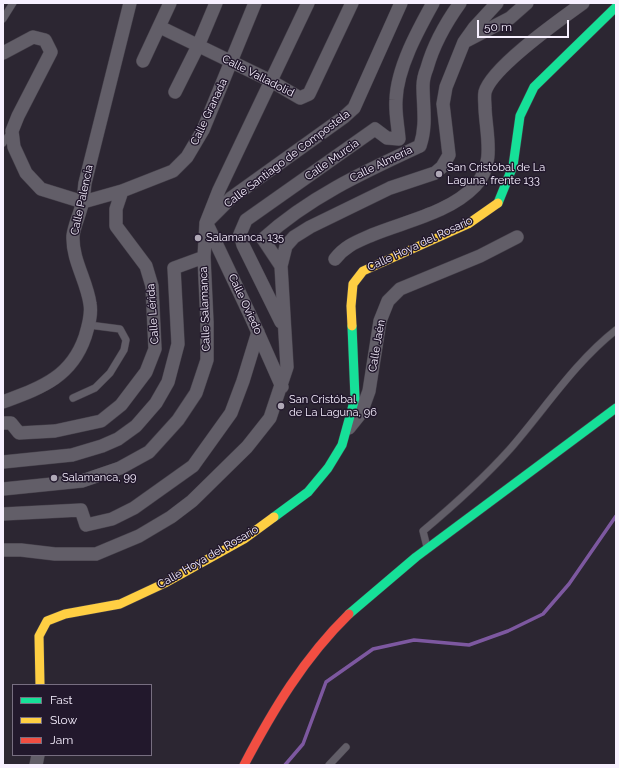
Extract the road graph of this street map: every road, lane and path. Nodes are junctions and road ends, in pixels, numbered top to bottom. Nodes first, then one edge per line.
1 (13, 3) edge
2 (130, 3) edge
3 (170, 3) edge
4 (216, 3) edge
5 (255, 3) edge
6 (308, 3) edge
7 (352, 3) edge
8 (401, 3) edge
9 (433, 3) edge
10 (460, 3) edge
11 (497, 3) edge
12 (528, 3) edge
13 (583, 3) edge
14 (616, 7) edge
15 (3, 18) edge
16 (160, 27) junction
17 (464, 42) junction
18 (198, 46) junction
19 (3, 53) edge
20 (143, 61) dead end
21 (232, 62) junction
22 (271, 81) junction
23 (175, 92) dead end
24 (12, 131) junction
25 (3, 143) edge
26 (122, 190) junction
27 (83, 202) junction
28 (206, 223) junction
29 (517, 237) dead end
30 (204, 257) junction
31 (335, 260) dead end
32 (281, 266) junction
33 (89, 325) junction
34 (284, 328) junction
35 (616, 330) edge
36 (258, 332) junction
37 (282, 387) junction
38 (73, 398) dead end
39 (3, 402) edge
40 (616, 408) edge
41 (3, 423) edge
42 (345, 433) junction
43 (3, 462) edge
44 (3, 489) edge
45 (3, 514) edge
46 (427, 547) junction
47 (3, 550) edge
48 (40, 684) edge
49 (346, 747) dead end
50 (243, 765) edge
51 (329, 765) edge

1 - 15 lane
2 - 27 street, Calle Palencia
3 - 16 street
4 - 18 street
5 - 21 street, Calle Granada
6 - 22 street, Calle Salamanca
7 - 22 street, Calle Valladolid
8 - 28 street, Calle Santiago de Compostela
9 - 34 street, Calle Murcia
10 - 32 street, Calle Almería
11 - 17 street
12 - 17 street
13 - 31 street
14 - 42 street, Calle Hoya del Rosario
16 - 18 street, Calle Valladolid
16 - 20 street
17 - 32 street
18 - 21 street, Calle Valladolid
18 - 23 street
19 - 24 street
21 - 22 street, Calle Valladolid
21 - 26 street, Calle Granada
22 - 28 street, Calle Salamanca
24 - 25 lane
24 - 27 street
26 - 27 street, Calle Granada
26 - 41 street, Calle Lérida
27 - 33 street, Calle Palencia
28 - 30 street, Calle Salamanca
28 - 36 street, Calle Oviedo
29 - 42 street, Calle Jaén
30 - 43 street
30 - 44 street, Calle Salamanca
32 - 34 street
33 - 38 lane
33 - 39 street, Calle Palencia
34 - 37 street
35 - 46 lane
36 - 37 street, Calle Oviedo
36 - 45 street
37 - 47 street
40 - 46 street
42 - 48 street, Calle Hoya del Rosario
46 - 50 street
49 - 51 lane

